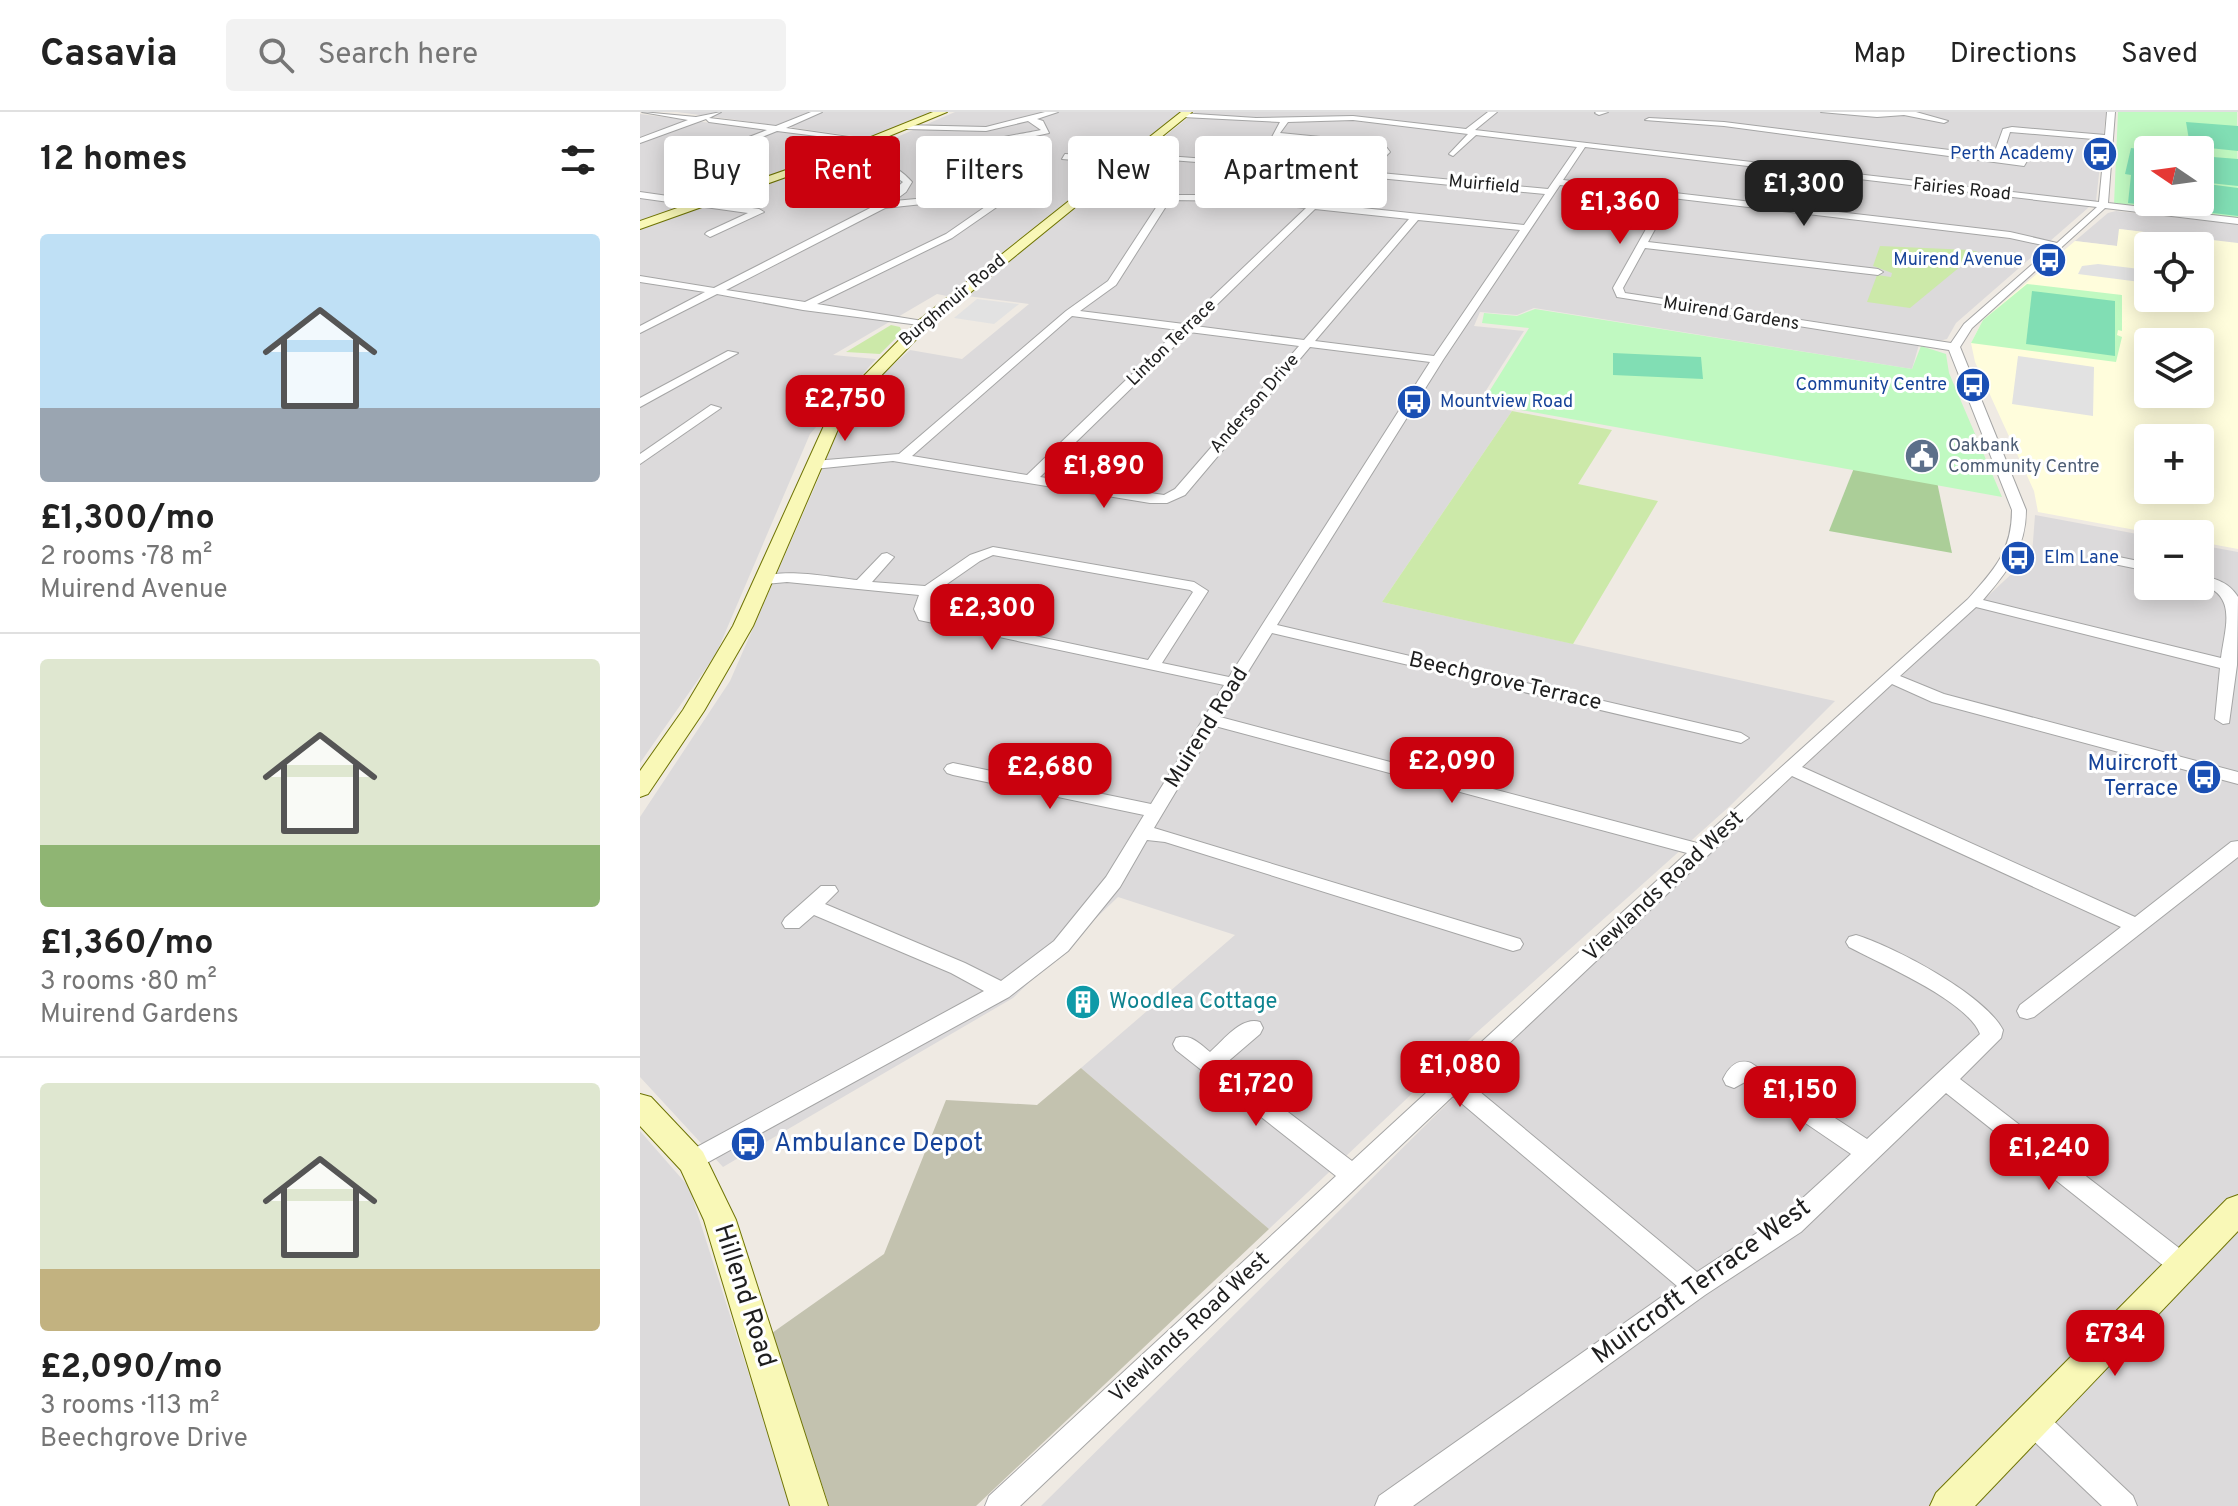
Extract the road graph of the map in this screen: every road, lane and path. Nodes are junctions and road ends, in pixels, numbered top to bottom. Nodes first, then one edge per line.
1 (646, 112) edge
2 (717, 112) edge
3 (818, 112) edge
4 (942, 112) edge
5 (1054, 112) edge
6 (1493, 112) edge
7 (1828, 112) edge
8 (2111, 112) edge
9 (1908, 113) edge
10 (1185, 114) edge
11 (1355, 115) edge
12 (698, 119) junction
13 (1031, 119) junction
14 (709, 120) dead end
15 (1285, 120) junction
16 (1649, 120) dead end
17 (1944, 121) dead end
18 (906, 127) junction
19 (1995, 127) dead end
20 (776, 129) junction
21 (2010, 129) junction
22 (1471, 131) junction
23 (1559, 131) dead end
24 (1810, 135) junction
25 (758, 136) edge
26 (833, 136) edge
27 (885, 136) edge
28 (1156, 136) edge
29 (1285, 136) edge
30 (2109, 138) junction
31 (640, 141) edge
32 (1543, 142) junction
33 (1581, 147) junction
34 (1453, 154) dead end
35 (1065, 157) dead end
36 (1068, 157) edge
37 (1995, 158) junction
38 (2024, 163) dead end
39 (900, 173) edge
40 (1387, 175) edge
41 (1552, 187) junction
42 (900, 192) edge
43 (640, 195) edge
44 (1669, 196) junction
45 (664, 199) edge
46 (900, 203) edge
47 (1068, 206) edge
48 (2101, 206) junction
49 (689, 208) edge
50 (735, 208) edge
51 (877, 208) edge
52 (989, 208) edge
53 (1160, 208) edge
54 (1311, 208) edge
55 (1334, 208) edge
56 (1416, 216) junction
57 (2238, 221) edge
58 (640, 225) edge
59 (1524, 228) junction
60 (710, 234) dead end
61 (1640, 244) junction
62 (2058, 246) junction
63 (1878, 272) dead end
64 (640, 279) edge
65 (717, 291) junction
66 (803, 307) junction
67 (1070, 313) junction
68 (923, 324) junction
69 (1187, 328) junction
70 (640, 330) edge
71 (1306, 344) junction
72 (1954, 347) junction
73 (732, 353) dead end
74 (1437, 360) junction
75 (640, 403) edge
76 (715, 408) dead end
77 (901, 459) junction
78 (640, 460) edge
79 (814, 465) junction
80 (1030, 479) junction
81 (887, 557) dead end
82 (2114, 560) dead end
83 (2134, 564) edge
84 (765, 580) junction
85 (2214, 584) edge
86 (861, 585) junction
87 (927, 591) junction
88 (1973, 602) junction
89 (2235, 621) edge
90 (1269, 628) junction
91 (2229, 665) junction
92 (1152, 666) junction
93 (1890, 677) junction
94 (1235, 683) junction
95 (2229, 710) edge
96 (1210, 720) junction
97 (1741, 738) dead end
98 (1790, 768) junction
99 (952, 770) dead end
100 (2238, 778) edge
101 (640, 789) edge
102 (1154, 811) junction
103 (1142, 833) junction
104 (2238, 847) edge
105 (1702, 851) junction
106 (828, 891) dead end
107 (811, 906) junction
108 (792, 923) dead end
109 (2137, 926) junction
110 (1857, 941) dead end
111 (1513, 944) dead end
112 (1002, 991) junction
113 (2027, 1011) dead end
114 (1252, 1028) dead end
115 (1184, 1044) dead end
116 (1210, 1064) junction
117 (1743, 1069) dead end
118 (1945, 1080) junction
119 (1454, 1084) junction
120 (640, 1106) edge
121 (1866, 1151) junction
122 (692, 1161) junction
123 (1354, 1176) junction
124 (2238, 1209) edge
125 (2183, 1266) junction
126 (1696, 1287) junction
127 (2032, 1420) junction
128 (1006, 1504) edge
129 (809, 1506) edge
130 (1389, 1506) edge
131 (1949, 1506) edge
132 (2123, 1506) edge

1 - 12 street
2 - 12 street
3 - 20 street
4 - 18 street
5 - 13 street
6 - 22 street
7 - 9 street
7 - 24 street
8 - 30 street
9 - 17 street
10 - 15 street, Fairies Road
10 - 28 street, Burghmuir Road
11 - 15 street, Fairies Road
11 - 22 street, Fairies Road
12 - 31 street
13 - 18 street
13 - 46 street
14 - 20 street
15 - 29 street
16 - 24 street
18 - 27 street
19 - 21 street
20 - 25 street
20 - 26 street
21 - 30 street
21 - 37 street
22 - 32 street, Fairies Road
22 - 34 street
23 - 32 street
24 - 37 street
30 - 48 street
32 - 33 street, Fairies Road
33 - 41 street, Muirend Road
33 - 48 street, Fairies Road
35 - 36 street, Muirfield
37 - 38 street
39 - 42 street
40 - 41 street, Muirfield
41 - 44 street
41 - 59 street, Muirend Road
43 - 45 street
44 - 61 street, Muirend Gardens
44 - 62 street
47 - 68 street, Burghmuir Road
48 - 57 street, Fairies Road
48 - 62 street
49 - 58 street
50 - 60 street
51 - 65 street
52 - 66 street
53 - 67 street
54 - 69 street, Linton Terrace
55 - 56 street
56 - 59 street
56 - 71 street, Anderson Drive
59 - 74 street, Muirend Road
61 - 63 street
61 - 72 street, Muirend Gardens
62 - 72 street
64 - 65 street
65 - 66 street
65 - 70 street
66 - 68 street
67 - 69 street
67 - 77 street
68 - 79 street, Burghmuir Road
69 - 71 street
69 - 80 street, Linton Terrace
71 - 74 street
71 - 80 street, Anderson Drive
72 - 88 street, Viewlands Road West
73 - 75 street
74 - 90 street, Muirend Road
76 - 78 street
77 - 79 street, Anderson Drive
77 - 80 street, Anderson Drive
79 - 84 street, Burghmuir Road
81 - 86 street
82 - 83 street
84 - 86 street
84 - 101 street, Burghmuir Road
85 - 89 street
86 - 87 street
87 - 92 street
87 - 92 street
88 - 91 street
88 - 93 street, Viewlands Road West
89 - 91 street
90 - 94 street, Muirend Road
90 - 97 street, Beechgrove Terrace
91 - 95 street
92 - 94 street
93 - 98 street, Viewlands Road West
93 - 100 street
94 - 96 street, Muirend Road
96 - 102 street, Muirend Road
96 - 105 street
98 - 105 street, Viewlands Road West
98 - 109 street
99 - 102 street
102 - 103 street, Muirend Road
103 - 111 street
103 - 112 street, Muirend Road
104 - 109 street
105 - 119 street, Viewlands Road West
106 - 107 street
107 - 108 street
107 - 112 street
109 - 113 street
110 - 118 street, Muircroft Terrace West
112 - 122 street, Muirend Road
114 - 116 street
115 - 116 street
116 - 123 street
117 - 121 street
118 - 121 street, Muircroft Terrace West
118 - 125 street
119 - 123 street, Viewlands Road West
119 - 126 street
120 - 122 street, Hillend Road
121 - 126 street, Muircroft Terrace West
122 - 129 street, Hillend Road
123 - 128 street, Viewlands Road West
124 - 125 street
125 - 127 street
126 - 130 street, Muircroft Terrace West
127 - 131 street
127 - 132 street

